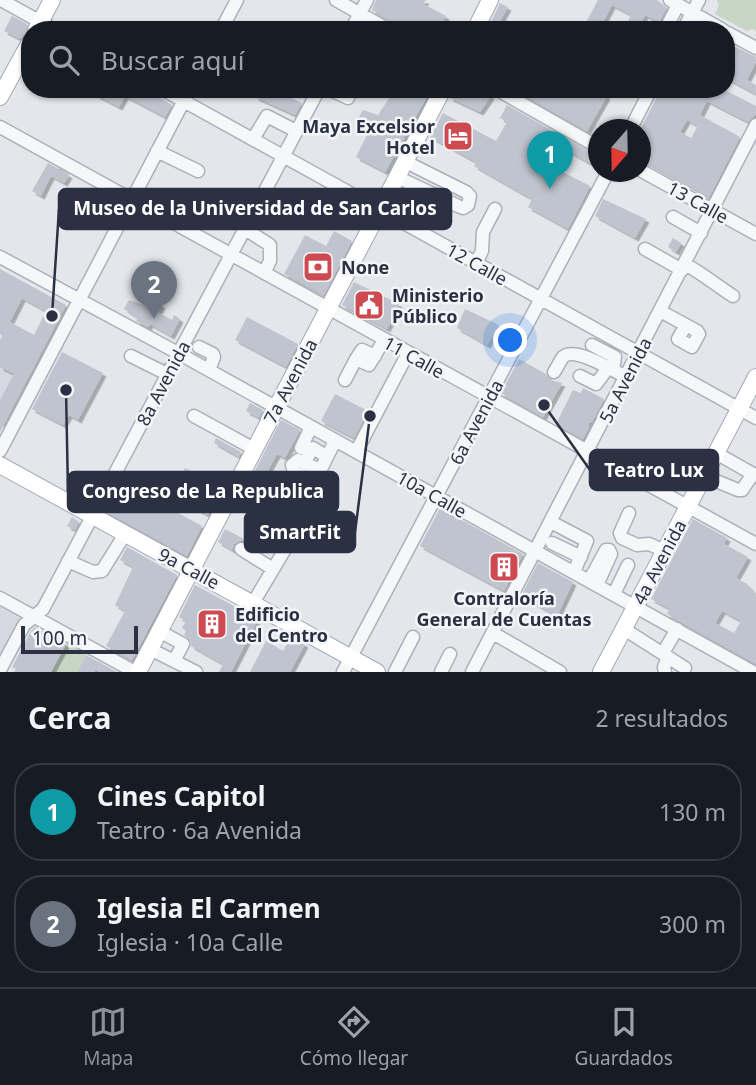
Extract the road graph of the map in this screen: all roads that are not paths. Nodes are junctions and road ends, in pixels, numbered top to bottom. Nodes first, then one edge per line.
1 (1, 0) edge
2 (52, 0) edge
3 (237, 0) edge
4 (336, 0) edge
5 (367, 0) edge
6 (490, 0) edge
7 (698, 0) edge
8 (674, 2) edge
9 (360, 13) junction
10 (692, 13) junction
11 (34, 21) edge
12 (46, 21) edge
13 (226, 21) edge
14 (356, 21) edge
15 (374, 21) edge
16 (480, 21) edge
17 (667, 21) edge
18 (688, 21) edge
19 (706, 21) edge
20 (735, 37) edge
21 (756, 48) edge
22 (21, 58) edge
23 (0, 97) edge
24 (185, 98) edge
25 (192, 98) edge
26 (314, 98) edge
27 (438, 98) edge
28 (509, 98) edge
29 (646, 98) edge
30 (636, 119) edge
31 (756, 125) edge
32 (0, 127) edge
33 (296, 131) junction
34 (253, 139) junction
35 (588, 142) edge
36 (157, 151) junction
37 (283, 156) junction
38 (405, 162) junction
39 (198, 171) dead end
40 (651, 176) edge
41 (397, 177) junction
42 (603, 182) edge
43 (132, 200) junction
44 (495, 209) dead end
45 (380, 210) junction
46 (712, 210) junction
47 (673, 217) dead end
48 (245, 229) junction
49 (701, 233) junction
50 (756, 234) edge
51 (645, 249) dead end
52 (231, 255) junction
53 (0, 257) edge
54 (476, 263) junction
55 (683, 267) junction
56 (264, 273) junction
57 (733, 296) dead end
58 (541, 299) junction
59 (79, 301) junction
60 (328, 309) junction
61 (660, 311) junction
62 (686, 325) dead end
63 (599, 331) junction
64 (384, 340) junction
65 (200, 347) dead end
66 (589, 351) junction
67 (178, 353) junction
68 (639, 353) junction
69 (408, 354) junction
70 (131, 356) dead end
71 (611, 369) junction
72 (209, 370) junction
73 (554, 372) dead end
74 (167, 374) junction
75 (580, 376) dead end
76 (626, 377) junction
77 (756, 377) edge
78 (345, 380) dead end
79 (488, 398) junction
80 (276, 407) junction
81 (740, 409) junction
82 (194, 416) dead end
83 (756, 418) edge
84 (311, 427) junction
85 (335, 441) junction
86 (301, 448) dead end
87 (254, 449) junction
88 (0, 451) edge
89 (356, 452) junction
90 (587, 452) junction
91 (716, 453) junction
92 (327, 456) junction
93 (0, 465) edge
94 (755, 475) edge
95 (704, 476) junction
96 (436, 497) junction
97 (688, 507) junction
98 (629, 513) dead end
99 (93, 516) junction
100 (551, 522) junction
101 (125, 534) junction
102 (294, 534) dead end
103 (552, 543) dead end
104 (755, 547) edge
105 (240, 549) dead end
106 (665, 551) junction
107 (536, 552) junction
108 (581, 557) junction
109 (68, 561) junction
110 (628, 565) dead end
111 (273, 569) junction
112 (191, 570) junction
113 (574, 572) junction
114 (614, 594) junction
115 (0, 597) edge
116 (253, 603) junction
117 (636, 606) junction
118 (36, 617) junction
119 (624, 629) junction
120 (677, 629) junction
121 (159, 631) junction
122 (492, 633) junction
123 (413, 637) dead end
124 (150, 649) junction
125 (450, 654) dead end
126 (666, 655) junction
127 (351, 657) junction
128 (174, 661) junction
129 (729, 666) edge
130 (685, 668) dead end
131 (0, 670) edge
132 (136, 672) edge
133 (196, 672) edge
134 (343, 672) edge
135 (377, 672) edge
136 (395, 672) edge
137 (440, 672) edge
138 (472, 672) edge
139 (560, 672) edge
140 (601, 672) edge
141 (665, 672) edge
142 (753, 672) edge

1 - 11 street
2 - 12 main road
3 - 13 street
4 - 9 street
5 - 9 street
6 - 16 main road
7 - 10 street
8 - 10 street
8 - 17 street
9 - 14 street
9 - 15 street
10 - 18 street
10 - 19 street
20 - 21 street
22 - 23 main road
24 - 36 street
25 - 34 street, 12 Calle
26 - 33 street, 8a Avenida
27 - 38 main road, 7a Avenida
28 - 35 street
29 - 30 street
31 - 46 street, 5a Avenida
32 - 43 street, 11 Calle
33 - 34 street
33 - 37 street, 8a Avenida
34 - 37 street, 12 Calle
36 - 39 street
36 - 43 street
37 - 45 street, 12 Calle
37 - 48 street, 8a Avenida
38 - 41 main road, 7a Avenida
38 - 41 street
40 - 46 street, 13 Calle
41 - 45 main road, 7a Avenida
42 - 58 street, 6a Avenida
43 - 52 street, 11 Calle
43 - 59 street
44 - 54 street
45 - 54 street, 12 Calle
45 - 60 main road, 7a Avenida
46 - 49 street, 5a Avenida
46 - 50 street, 13 Calle
47 - 49 street
48 - 52 street, 8a Avenida
48 - 56 street
49 - 55 street, 5a Avenida
51 - 55 street
52 - 56 street, 11 Calle
52 - 67 street, 8a Avenida
53 - 59 street, 10a Calle
54 - 58 street, 12 Calle
55 - 57 street
55 - 61 street, 5a Avenida
56 - 60 street, 11 Calle
58 - 63 street, 12 Calle
58 - 79 street, 6a Avenida
59 - 67 street, 10a Calle
59 - 88 street
60 - 64 street, 11 Calle
60 - 80 main road, 7a Avenida
61 - 62 street
61 - 68 street, 5a Avenida
63 - 66 street
63 - 68 street, 12 Calle
64 - 69 street, 11 Calle
64 - 78 street
65 - 72 street
66 - 71 street
66 - 73 street
67 - 72 street, 10a Calle
67 - 74 street, 8a Avenida
68 - 76 street, 5a Avenida
68 - 81 street, 12 Calle
69 - 79 street, 11 Calle
69 - 89 street
70 - 74 street
71 - 75 street
71 - 76 street
72 - 80 street, 10a Calle
74 - 99 street, 8a Avenida
76 - 90 street, 5a Avenida
77 - 81 main road, 4a Avenida
79 - 90 street, 11 Calle
79 - 96 street, 6a Avenida
80 - 84 street, 10a Calle
80 - 87 main road, 7a Avenida
81 - 83 street, 12 Calle
81 - 91 main road, 4a Avenida
82 - 87 street
84 - 85 street, 10a Calle
84 - 86 street
85 - 89 street, 10a Calle
85 - 92 street
87 - 112 main road, 7a Avenida
89 - 96 street, 10a Calle
90 - 97 street, 11 Calle
90 - 100 street, 5a Avenida
91 - 94 street
91 - 95 main road, 4a Avenida
92 - 92 street
93 - 99 main road, 9a Calle
94 - 95 street
95 - 97 main road, 4a Avenida
96 - 107 street, 10a Calle
96 - 127 street, 6a Avenida
97 - 104 street, 11 Calle
97 - 106 main road, 4a Avenida
98 - 106 street
99 - 101 main road, 9a Calle
99 - 109 street, 8a Avenida
100 - 107 street, 5a Avenida
100 - 108 street
101 - 109 street
101 - 112 main road, 9a Calle
102 - 111 street
103 - 108 street
105 - 111 street
106 - 117 main road, 4a Avenida
107 - 113 street, 10a Calle
107 - 122 street, 5a Avenida
108 - 113 street
109 - 118 street, 8a Avenida
110 - 114 street
111 - 116 street
112 - 116 main road, 9a Calle
112 - 121 main road, 7a Avenida
113 - 114 street, 10a Calle
114 - 117 street, 10a Calle
115 - 118 street
116 - 127 main road, 9a Calle
117 - 119 main road, 4a Avenida
117 - 120 street, 10a Calle
118 - 131 street, 8a Avenida
118 - 132 street
119 - 126 street
119 - 140 main road, 4a Avenida
120 - 126 street
120 - 129 street, 10a Calle
121 - 124 main road, 7a Avenida
121 - 128 street
122 - 138 street, 5a Avenida
122 - 139 street
123 - 136 street
124 - 128 street
124 - 132 main road, 7a Avenida
125 - 137 street
126 - 130 street
126 - 141 street
127 - 134 street, 6a Avenida
127 - 135 main road, 9a Calle
128 - 133 street
129 - 142 street, 10a Calle

